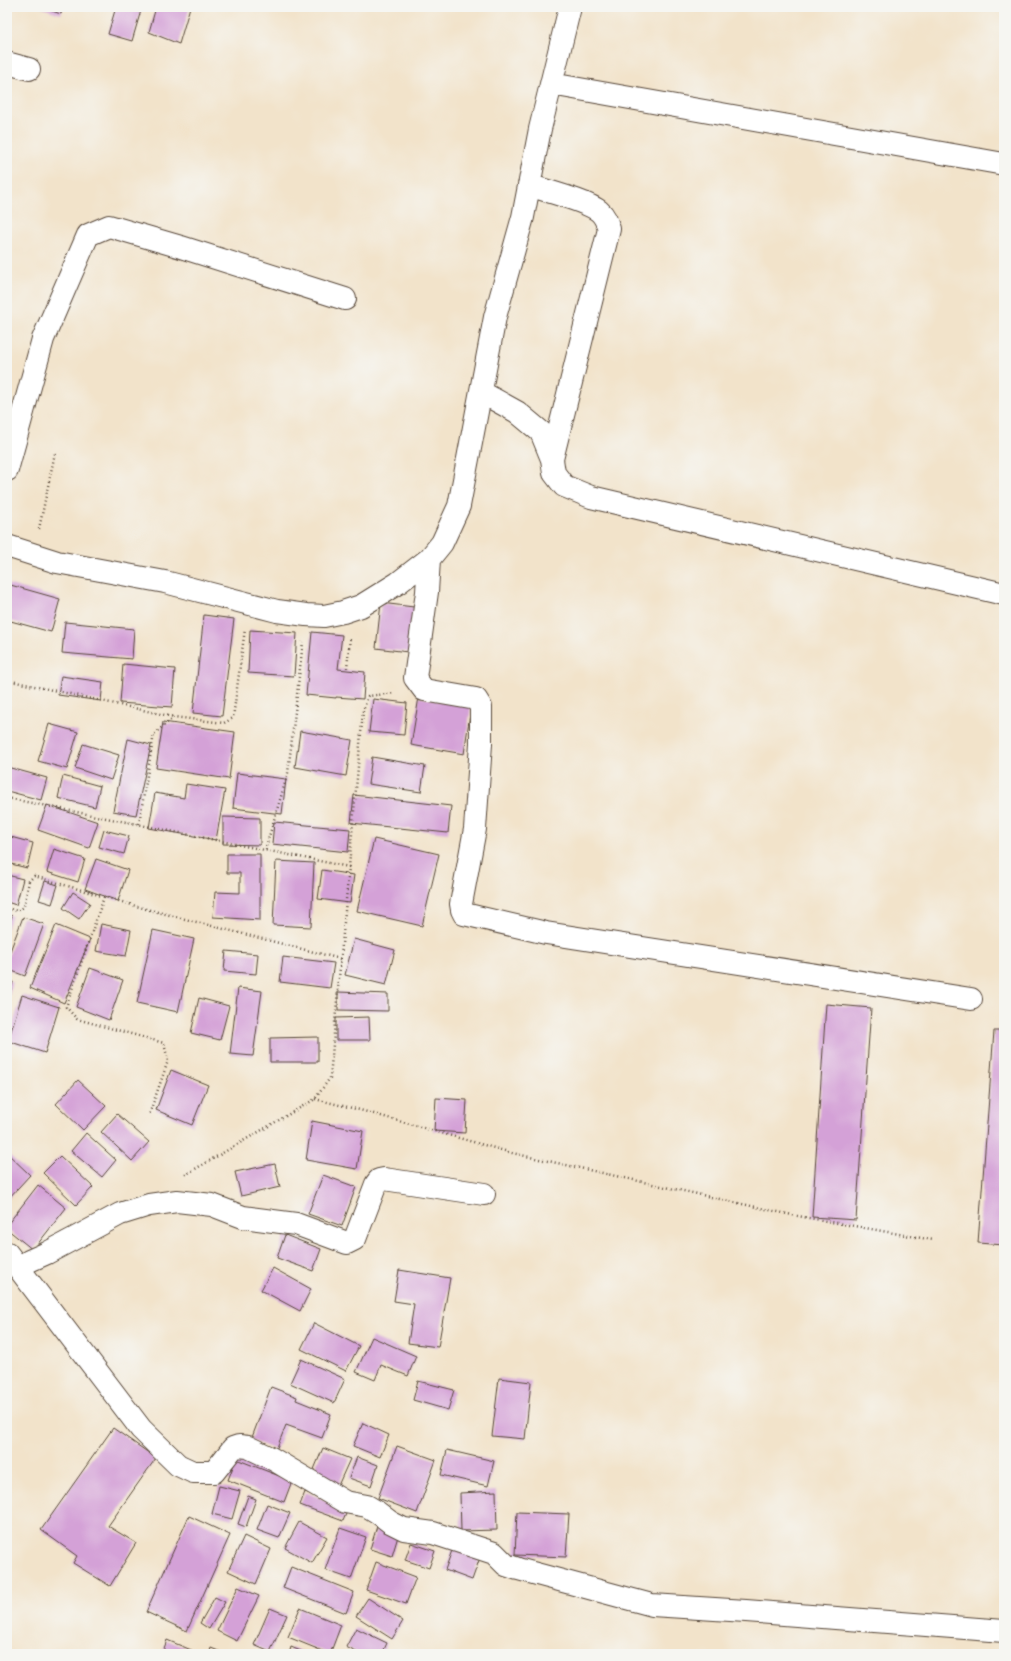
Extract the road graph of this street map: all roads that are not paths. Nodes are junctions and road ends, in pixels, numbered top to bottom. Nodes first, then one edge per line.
1 (570, 7) edge
2 (7, 63) edge
3 (29, 69) dead end
4 (551, 84) junction
5 (1004, 164) edge
6 (529, 185) junction
7 (345, 300) dead end
8 (481, 392) junction
9 (552, 458) junction
10 (7, 470) edge
11 (7, 546) edge
12 (429, 559) junction
13 (1004, 594) edge
14 (971, 999) dead end
15 (484, 1194) dead end
16 (7, 1253) edge
17 (20, 1269) junction
18 (1004, 1631) edge

1 - 4 street
2 - 3 street
4 - 5 street
4 - 6 street
6 - 8 street
6 - 9 street
7 - 10 street
8 - 9 street
8 - 12 street
9 - 13 street
11 - 12 street
12 - 14 street
15 - 17 street
16 - 17 street
17 - 18 street

